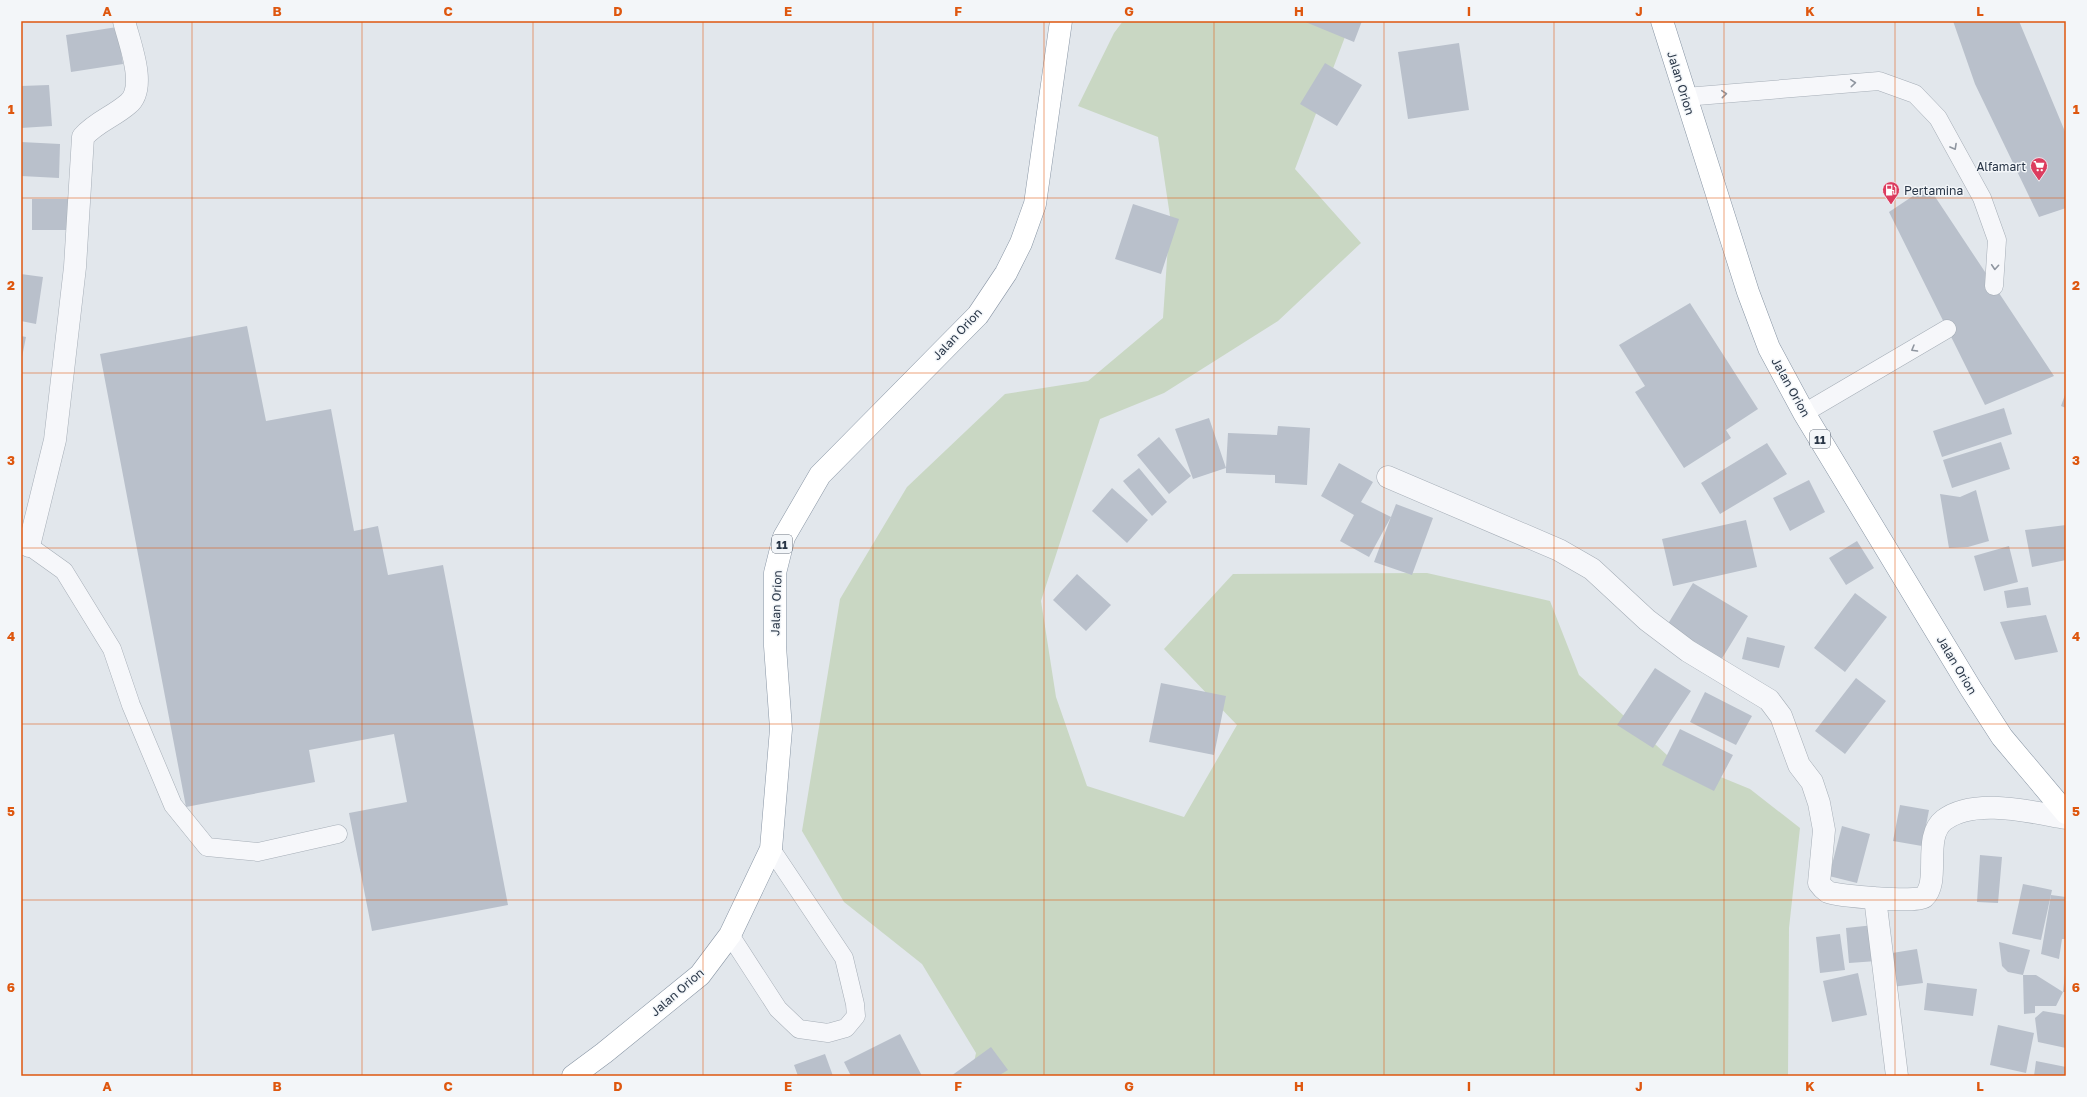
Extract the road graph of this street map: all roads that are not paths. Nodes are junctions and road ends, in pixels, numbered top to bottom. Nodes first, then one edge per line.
1 (124, 21) edge
2 (1061, 21) edge
3 (1662, 21) edge
4 (1685, 97) junction
5 (1994, 286) dead end
6 (1947, 329) dead end
7 (1804, 413) junction
8 (1388, 477) dead end
9 (25, 544) edge
10 (2066, 813) edge
11 (2066, 818) edge
12 (338, 834) dead end
13 (771, 849) junction
14 (1875, 898) junction
15 (730, 935) junction
16 (573, 1076) edge
17 (1897, 1076) edge

1 - 9 street
2 - 13 highway, Jalan Orion / 11
3 - 4 highway, Jalan Orion / 11
4 -> 5 lane
4 - 7 highway, Jalan Orion / 11
6 -> 7 lane
7 - 10 highway, Jalan Orion / 11
8 - 14 street
9 - 12 lane
11 - 14 street
13 - 15 highway, Jalan Orion / 11
13 - 15 lane
14 - 17 street
15 - 16 highway, Jalan Orion / 11

